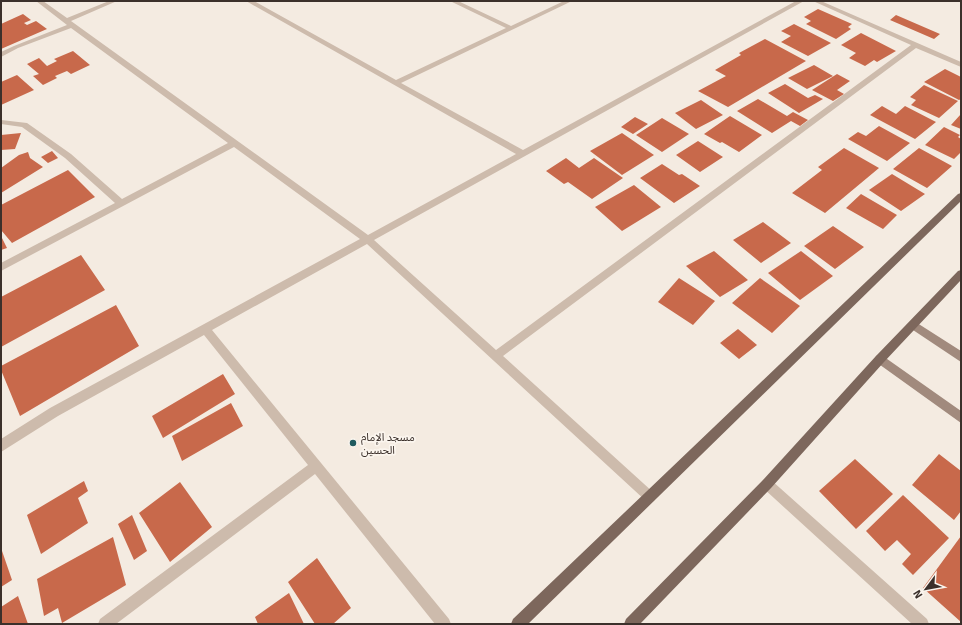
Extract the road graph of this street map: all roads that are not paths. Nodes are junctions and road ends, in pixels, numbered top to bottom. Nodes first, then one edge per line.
1 (38, 1) edge
2 (114, 1) edge
3 (249, 1) edge
4 (453, 1) edge
5 (569, 1) edge
6 (801, 1) edge
7 (816, 1) edge
8 (69, 23) junction
9 (511, 28) junction
10 (916, 45) junction
11 (1, 55) edge
12 (961, 65) edge
13 (394, 83) junction
14 (1, 122) edge
15 (234, 143) junction
16 (523, 154) junction
17 (961, 196) edge
18 (122, 203) junction
19 (368, 240) junction
20 (1, 267) edge
21 (961, 274) edge
22 (914, 326) junction
23 (205, 329) junction
24 (495, 356) junction
25 (961, 357) edge
26 (880, 359) junction
27 (961, 418) edge
28 (1, 446) edge
29 (316, 466) junction
30 (767, 484) junction
31 (650, 497) junction
32 (105, 624) edge
33 (444, 624) edge
34 (518, 624) edge
35 (632, 624) edge
36 (922, 624) edge

1 - 8 street
2 - 8 street
3 - 13 street
4 - 9 street
5 - 9 street
6 - 16 street
7 - 10 street
8 - 11 street
8 - 15 street
9 - 13 street
10 - 12 street
10 - 24 street
13 - 16 street
14 - 18 street
15 - 18 street
15 - 19 street
16 - 19 street
17 - 31 main road
18 - 20 street
19 - 23 street
19 - 24 street
21 - 22 main road
22 - 25 street
22 - 26 main road
23 - 28 street
23 - 29 street
24 - 31 street
26 - 27 street
26 - 30 main road
29 - 32 street
29 - 33 street
30 - 35 main road
30 - 36 street
31 - 34 main road

